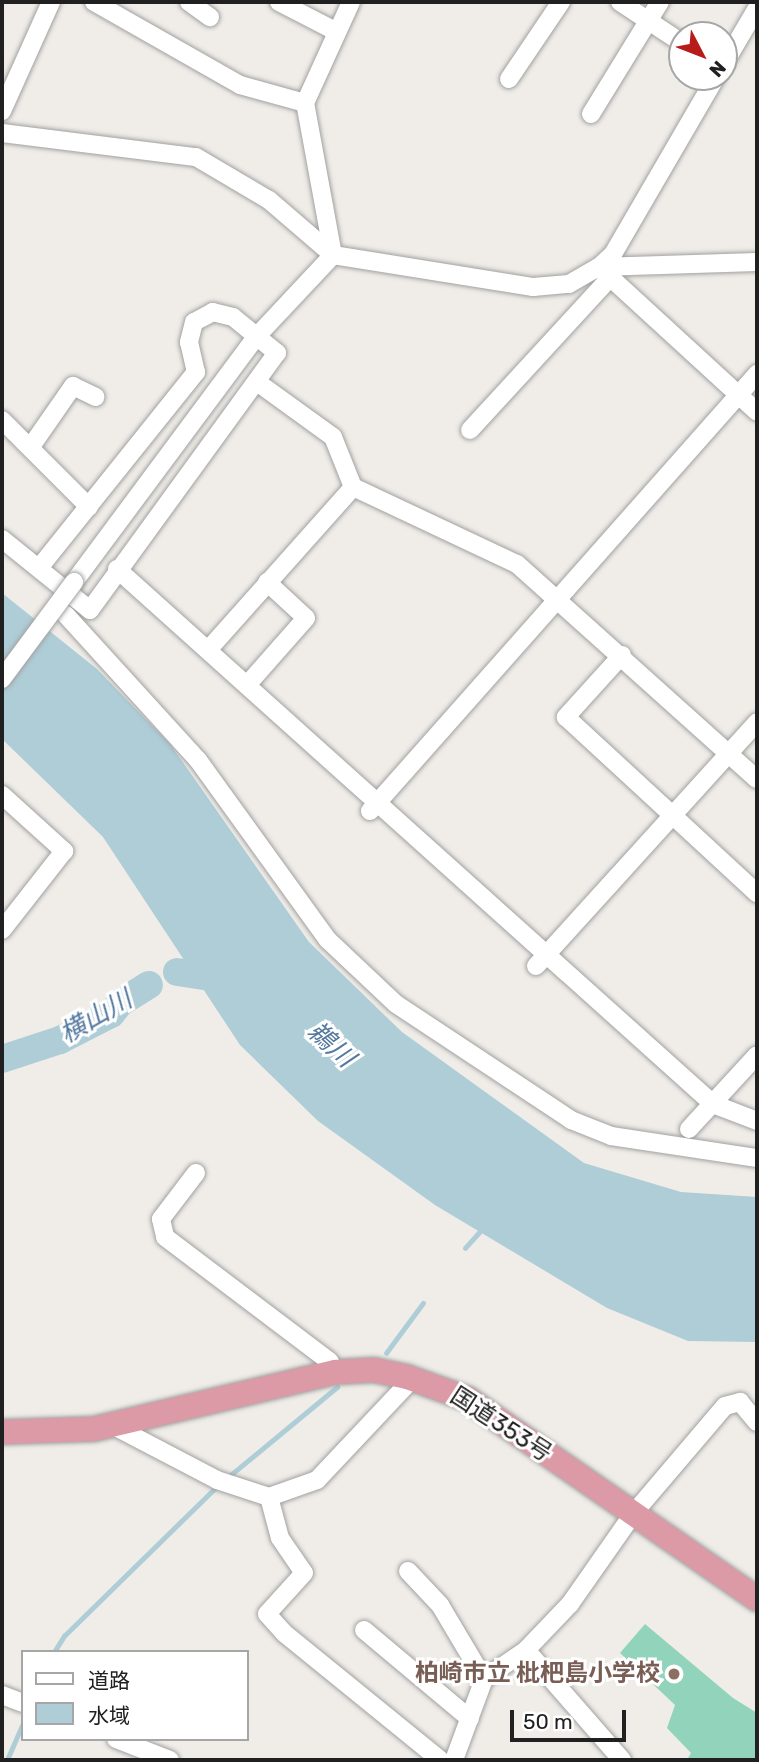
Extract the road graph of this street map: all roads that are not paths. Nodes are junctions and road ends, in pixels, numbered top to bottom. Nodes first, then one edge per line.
1 (51, 2) edge
2 (94, 2) edge
3 (189, 2) edge
4 (279, 2) edge
5 (351, 2) edge
6 (561, 2) edge
7 (620, 2) edge
8 (660, 2) edge
9 (757, 8) edge
10 (210, 17) dead end
11 (649, 20) junction
12 (337, 32) junction
13 (668, 33) edge
14 (738, 40) edge
15 (509, 79) dead end
16 (708, 91) edge
17 (305, 103) junction
18 (2, 111) edge
19 (591, 114) dead end
20 (2, 133) edge
21 (333, 255) junction
22 (757, 262) edge
23 (604, 273) junction
24 (257, 336) junction
25 (757, 374) edge
26 (257, 382) junction
27 (738, 396) junction
28 (96, 397) dead end
29 (757, 412) edge
30 (2, 420) edge
31 (470, 430) dead end
32 (32, 445) junction
33 (353, 486) junction
34 (89, 507) junction
35 (2, 539) edge
36 (39, 568) junction
37 (117, 569) junction
38 (267, 582) junction
39 (560, 598) junction
40 (66, 615) dead end
41 (208, 650) junction
42 (622, 655) junction
43 (2, 679) edge
44 (247, 685) junction
45 (757, 723) edge
46 (730, 754) junction
47 (757, 779) edge
48 (2, 795) edge
49 (374, 806) junction
50 (673, 817) junction
51 (757, 893) edge
52 (2, 930) edge
53 (542, 960) junction
54 (757, 1055) edge
55 (713, 1104) junction
56 (757, 1121) edge
57 (689, 1129) dead end
58 (757, 1158) edge
59 (196, 1173) dead end
60 (336, 1372) junction
61 (413, 1378) junction
62 (757, 1422) edge
63 (112, 1425) junction
64 (2, 1432) edge
65 (269, 1497) junction
66 (633, 1514) junction
67 (408, 1571) dead end
68 (757, 1599) edge
69 (364, 1630) dead end
70 (526, 1650) junction
71 (484, 1679) junction
72 (2, 1695) edge
73 (21, 1702) edge
74 (470, 1719) junction
75 (121, 1741) edge
76 (159, 1758) edge
77 (440, 1760) edge
78 (454, 1760) edge
79 (622, 1760) edge

1 - 18 street
2 - 17 street
3 - 10 street
4 - 12 street
5 - 12 street
6 - 15 street
7 - 11 street
8 - 11 street
9 - 14 street
11 - 13 street
11 - 19 street
12 - 17 street
16 - 23 street
17 - 21 street
20 - 21 street
21 - 23 street
21 - 24 street
22 - 23 street
23 - 27 street
23 - 31 street
24 - 26 street
24 - 34 street
24 - 43 street, bridge
25 - 27 street
26 - 33 street
26 - 37 street
27 - 29 street
27 - 39 street
28 - 32 street
30 - 32 street
32 - 34 street
33 - 38 street
33 - 39 street
34 - 36 street
35 - 36 street
36 - 37 street
37 - 41 street
38 - 41 street
38 - 44 street
39 - 42 street
39 - 49 street
40 - 58 street
41 - 44 street
42 - 46 street
42 - 50 street
44 - 49 street
45 - 46 street
46 - 47 street
46 - 50 street
48 - 52 street
49 - 53 street
50 - 51 street
50 - 53 street
53 - 55 street
54 - 55 street
55 - 56 street
55 - 57 street
59 - 60 street
60 - 61 highway, 国道353号
60 - 63 highway, 国道353号
61 - 65 street
61 - 66 highway, 国道353号
62 - 66 street
63 - 64 highway, 国道353号
63 - 65 street
65 - 77 street
66 - 68 highway, 国道353号
66 - 70 street
67 - 71 street
69 - 74 street
70 - 71 street
70 - 79 street
71 - 74 street
72 - 73 street
74 - 78 street
75 - 76 street

